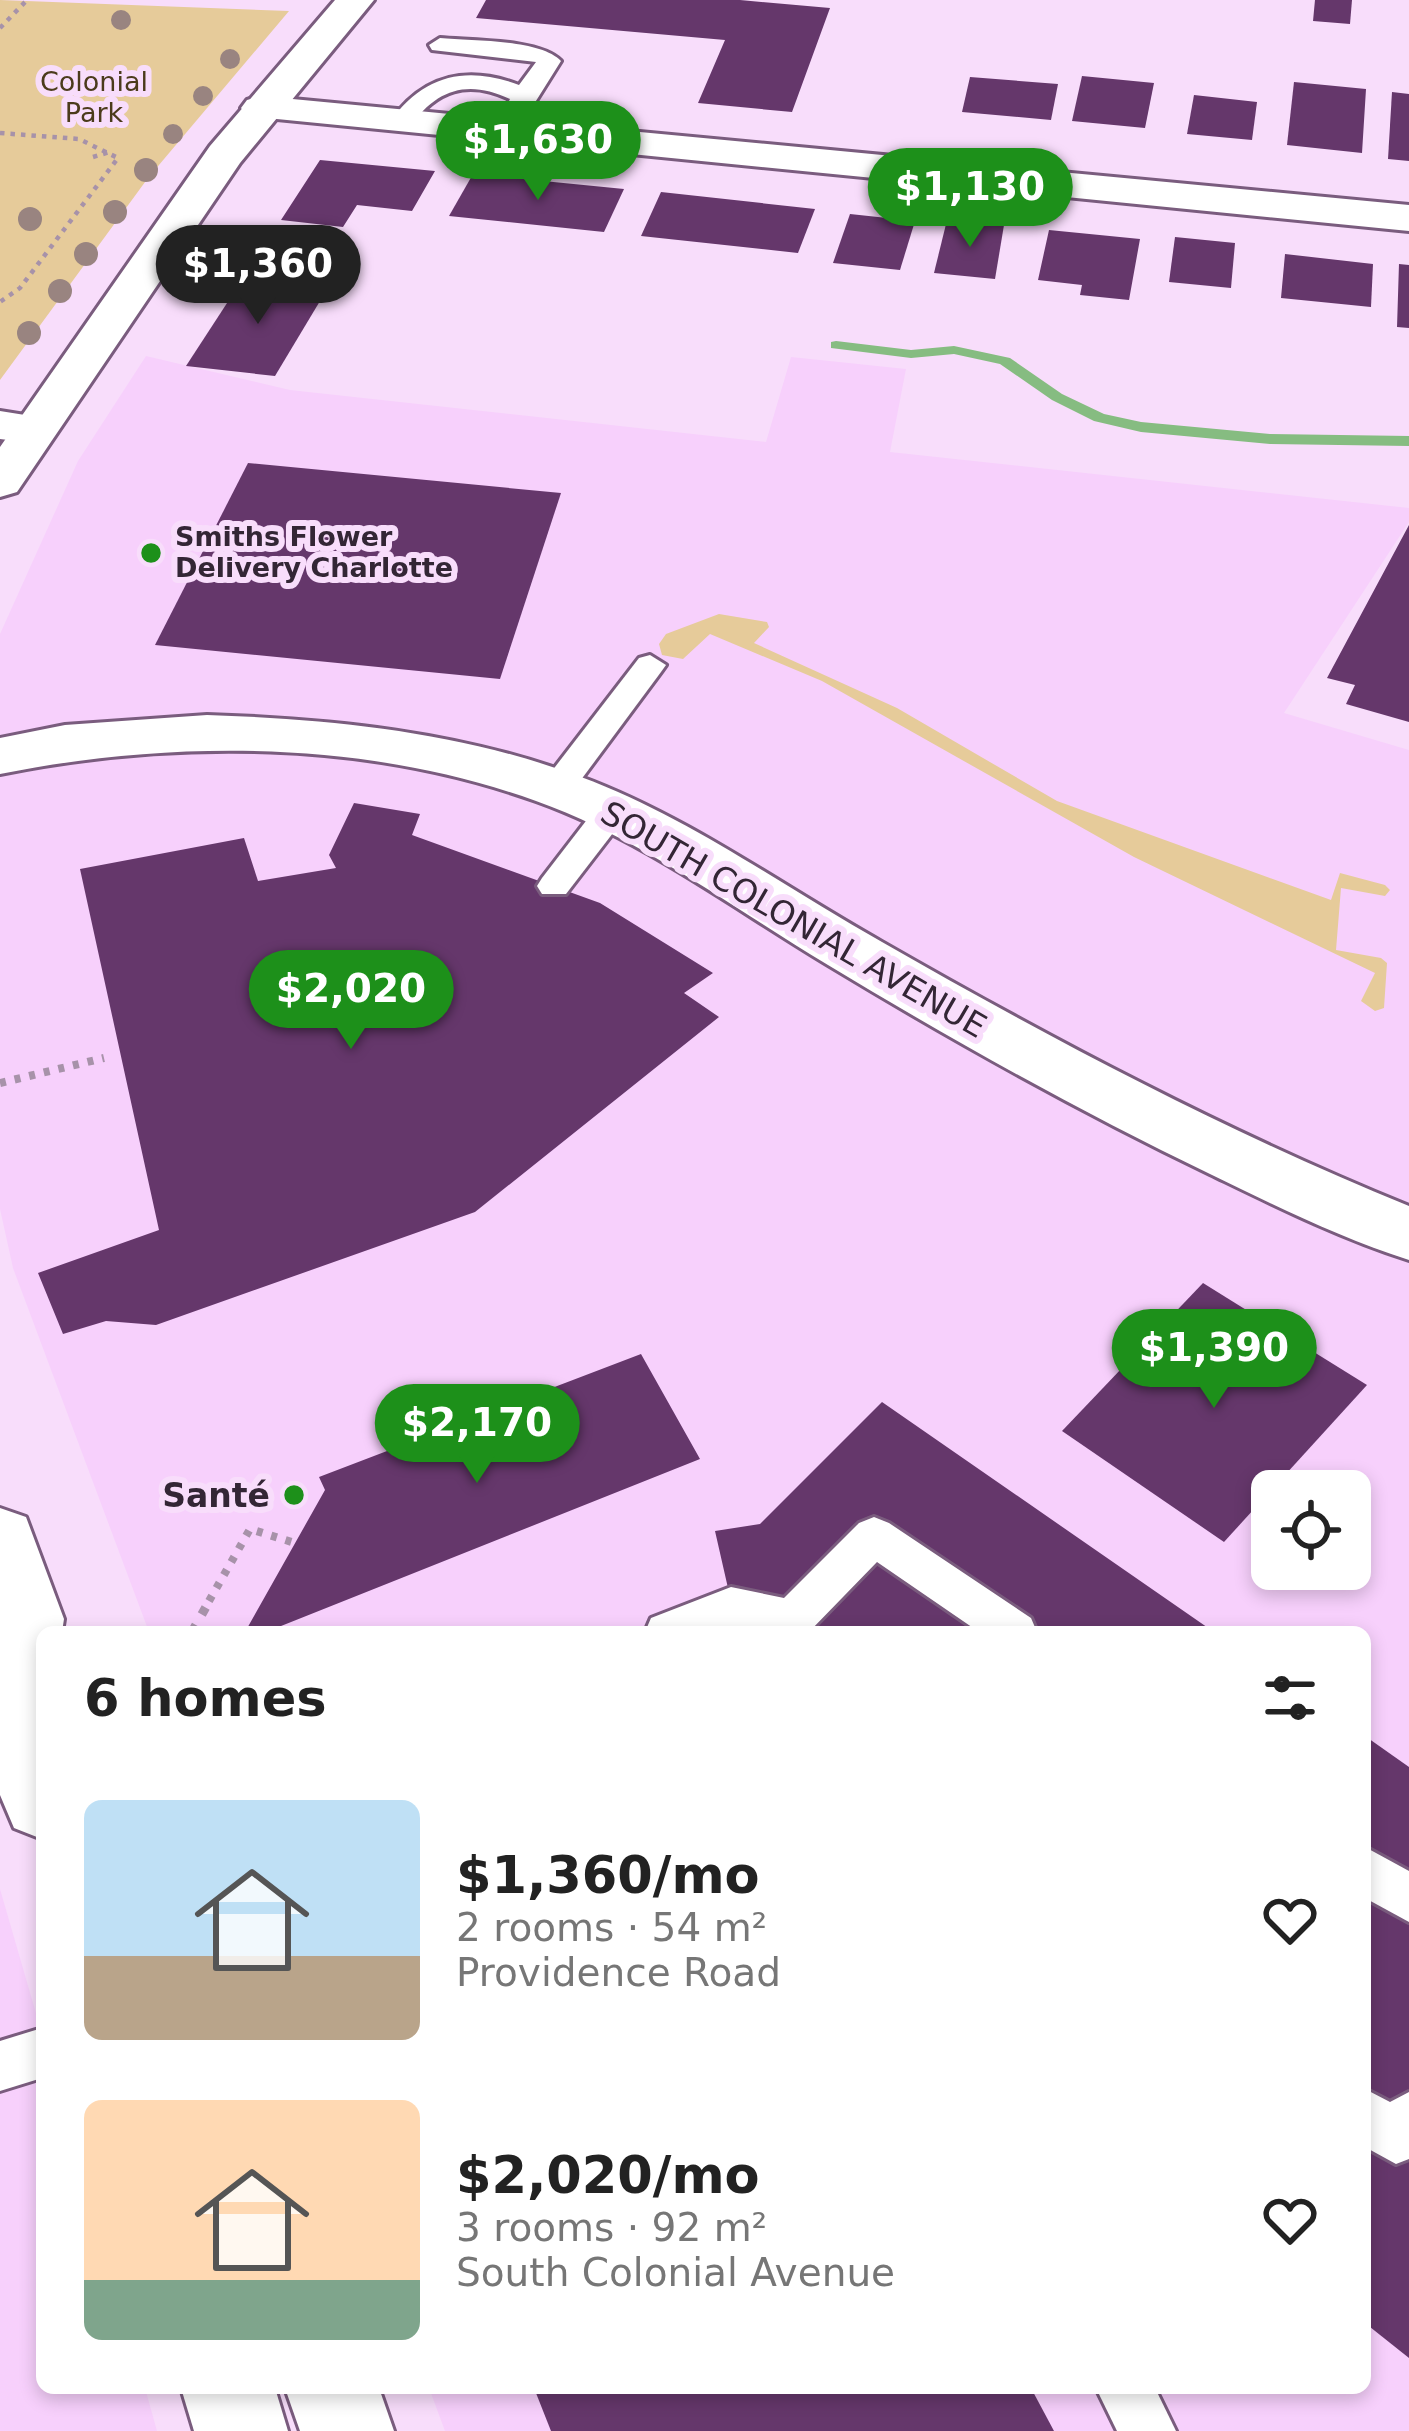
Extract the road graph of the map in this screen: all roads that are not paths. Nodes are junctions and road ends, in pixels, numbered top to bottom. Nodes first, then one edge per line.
1 (355, 0) edge
2 (440, 46) dead end
3 (261, 108) junction
4 (514, 114) junction
5 (1409, 218) edge
6 (16, 427) edge
7 (0, 482) edge
8 (650, 665) dead end
9 (0, 756) edge
10 (557, 788) junction
11 (611, 812) junction
12 (554, 886) dead end
13 (1409, 1234) edge
14 (0, 1540) edge
15 (34, 1626) edge
16 (699, 1626) edge
17 (1006, 1626) edge
18 (36, 1782) edge
19 (1371, 1874) edge
20 (1409, 1899) edge
21 (36, 2055) edge
22 (0, 2066) edge
23 (1409, 2118) edge
24 (1371, 2119) edge
25 (230, 2394) edge
26 (334, 2394) edge
27 (1127, 2394) edge
28 (242, 2431) edge
29 (347, 2431) edge
30 (1148, 2431) edge

1 - 3 street
2 - 4 lane
3 - 4 street
3 - 6 street
4 - 5 street
6 - 7 street
8 - 10 lane
9 - 10 street, SOUTH COLONIAL AVENUE
10 - 11 street, SOUTH COLONIAL AVENUE
11 - 12 lane
11 - 13 street, SOUTH COLONIAL AVENUE
14 - 15 street
15 - 18 street
16 - 17 lane
19 - 20 lane
21 - 22 lane
23 - 24 lane
25 - 28 street
26 - 29 street
27 - 30 lane

